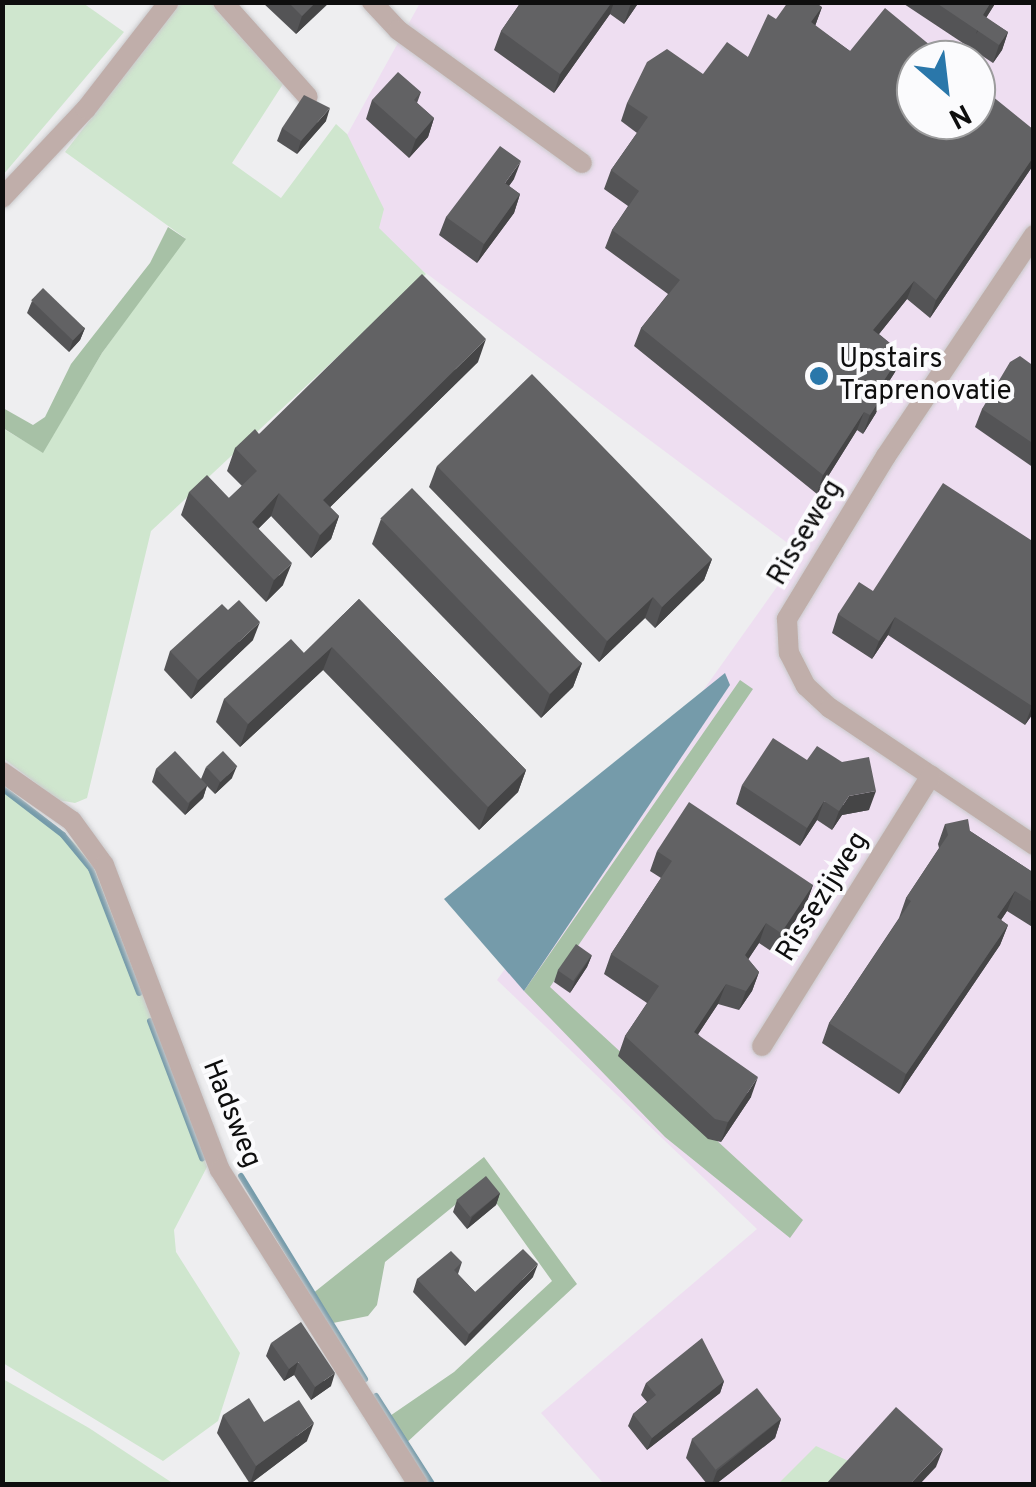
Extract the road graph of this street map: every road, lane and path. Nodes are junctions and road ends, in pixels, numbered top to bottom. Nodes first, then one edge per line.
1 (170, 2) edge
2 (223, 2) edge
3 (372, 2) edge
4 (308, 97) edge
5 (582, 163) dead end
6 (2, 198) edge
7 (1034, 235) edge
8 (2, 772) edge
9 (931, 776) junction
10 (1034, 845) edge
11 (762, 1046) dead end
12 (418, 1484) edge

1 - 6 street
2 - 4 street
3 - 5 street
7 - 9 street, Risseweg
8 - 12 street, Hadsweg
9 - 10 street, Risseweg
9 - 11 street, Rissezijweg

